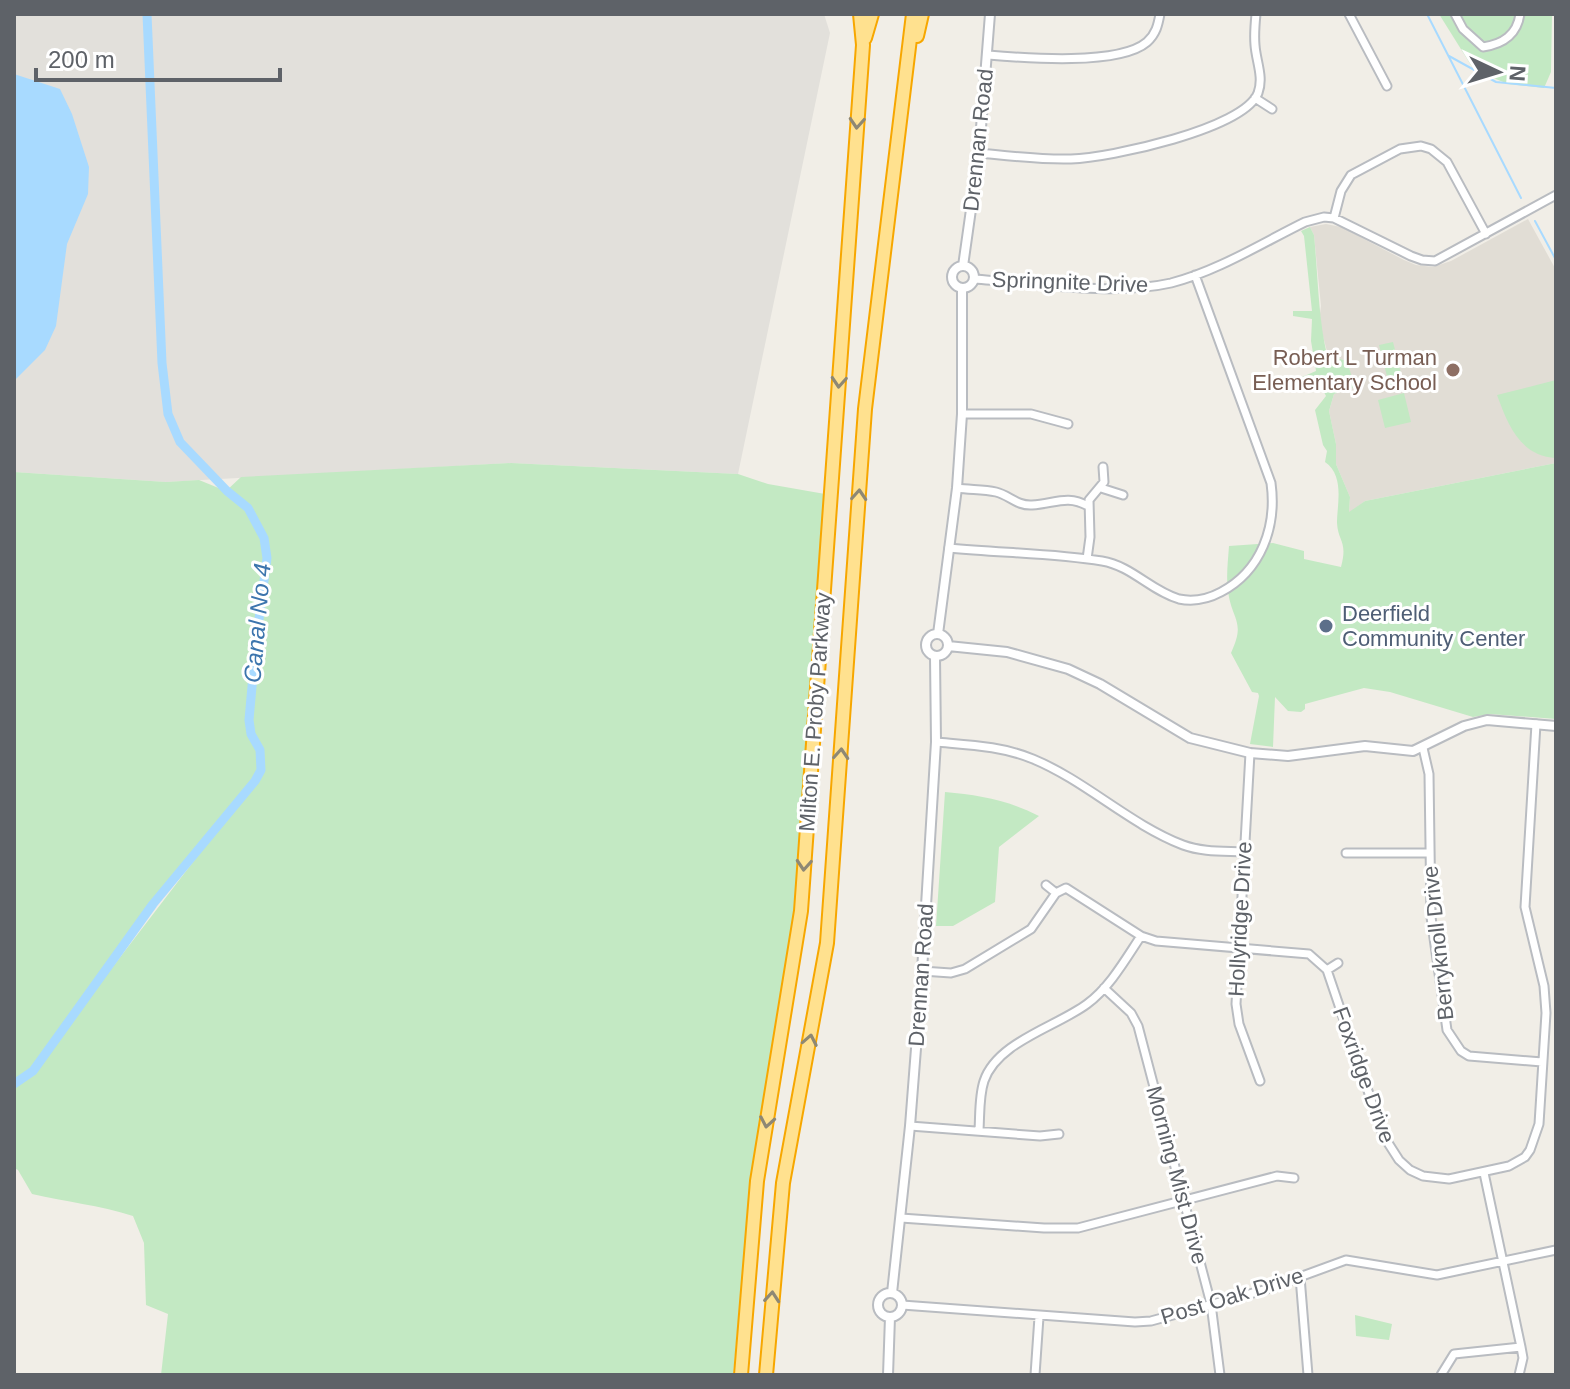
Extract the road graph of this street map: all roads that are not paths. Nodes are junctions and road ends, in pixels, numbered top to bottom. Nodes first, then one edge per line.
1 (860, 14) edge
2 (872, 14) edge
3 (913, 14) edge
4 (922, 14) edge
5 (990, 14) edge
6 (1160, 14) edge
7 (1256, 14) edge
8 (1349, 14) edge
9 (1455, 14) edge
10 (1520, 14) edge
11 (863, 45) junction
12 (987, 55) junction
13 (1387, 86) dead end
14 (903, 94) junction
15 (1255, 98) junction
16 (1272, 109) dead end
17 (979, 153) junction
18 (1556, 195) edge
19 (1334, 218) junction
20 (1486, 234) junction
21 (963, 266) junction
22 (1195, 275) junction
23 (974, 279) junction
24 (962, 289) junction
25 (962, 414) junction
26 (1068, 424) dead end
27 (1103, 467) dead end
28 (957, 488) junction
29 (1101, 488) junction
30 (1123, 495) dead end
31 (1088, 506) junction
32 (949, 548) junction
33 (1087, 559) junction
34 (938, 634) junction
35 (948, 646) junction
36 (935, 657) junction
37 (1536, 724) junction
38 (1556, 726) edge
39 (936, 742) junction
40 (1423, 748) junction
41 (1250, 753) junction
42 (1243, 852) junction
43 (1346, 853) dead end
44 (1429, 853) junction
45 (1046, 885) dead end
46 (1056, 893) junction
47 (1141, 936) junction
48 (1238, 948) junction
49 (1338, 963) dead end
50 (1327, 970) junction
51 (922, 971) junction
52 (1104, 988) junction
53 (1542, 1062) junction
54 (1260, 1081) dead end
55 (910, 1126) junction
56 (979, 1130) junction
57 (1059, 1134) dead end
58 (1484, 1173) junction
59 (1294, 1178) dead end
60 (1183, 1200) junction
61 (901, 1218) junction
62 (1556, 1250) edge
63 (1503, 1261) junction
64 (1300, 1277) junction
65 (892, 1293) junction
66 (1211, 1304) junction
67 (902, 1305) junction
68 (890, 1317) junction
69 (1039, 1317) junction
70 (1521, 1347) junction
71 (741, 1375) edge
72 (766, 1375) edge
73 (888, 1375) edge
74 (1035, 1375) edge
75 (1220, 1375) edge
76 (1308, 1375) edge
77 (1441, 1375) edge
78 (1519, 1375) edge

1 - 11 highway
2 - 11 highway
3 - 14 highway
4 - 14 highway
5 - 12 street, Drennan Road
6 - 12 street
7 - 15 street
8 - 13 street
9 - 10 street
11 -> 71 highway, Milton E. Proby Parkway
12 - 17 street, Drennan Road
72 -> 14 highway, Milton E. Proby Parkway
15 - 16 street
15 - 17 street
17 - 21 street, Drennan Road
18 - 20 street
19 - 20 street
19 - 20 street
19 - 22 street, Springnite Drive
21 - 23 street
21 - 24 street
22 - 23 street, Springnite Drive
22 - 33 street
23 - 24 street
24 - 25 street
25 - 26 street
25 - 28 street
27 - 29 street
28 - 31 street
28 - 32 street
29 - 30 street
29 - 31 street
31 - 33 street
32 - 33 street
32 - 34 street
34 - 35 street
34 - 36 street
35 - 36 street
35 - 41 street
36 - 39 street, Drennan Road
37 - 38 street
37 - 40 street
37 - 53 street, Foxridge Drive
39 - 42 street
39 - 51 street, Drennan Road
40 - 41 street
40 - 44 street, Berryknoll Drive
41 - 42 street, Hollyridge Drive
42 - 48 street, Hollyridge Drive
43 - 44 street
44 - 53 street, Berryknoll Drive
45 - 46 street
46 - 47 street
46 - 51 street
47 - 48 street
47 - 52 street
48 - 50 street
48 - 54 street, Hollyridge Drive
49 - 50 street
50 - 58 street, Foxridge Drive
51 - 55 street, Drennan Road
52 - 56 street
52 - 60 street, Morning Mist Drive
53 - 58 street, Foxridge Drive
55 - 56 street
55 - 61 street, Drennan Road
56 - 57 street
58 - 63 street
59 - 60 street
60 - 61 street
60 - 66 street, Morning Mist Drive
61 - 65 street, Drennan Road
62 - 63 street, Post Oak Drive
63 - 64 street, Post Oak Drive
63 - 70 street
64 - 66 street, Post Oak Drive
64 - 76 street
65 - 67 street
65 - 68 street
66 - 69 street, Post Oak Drive
66 - 75 street, Morning Mist Drive
67 - 68 street
67 - 69 street, Post Oak Drive
68 - 73 street
69 - 74 street
70 - 77 street
70 - 78 street

